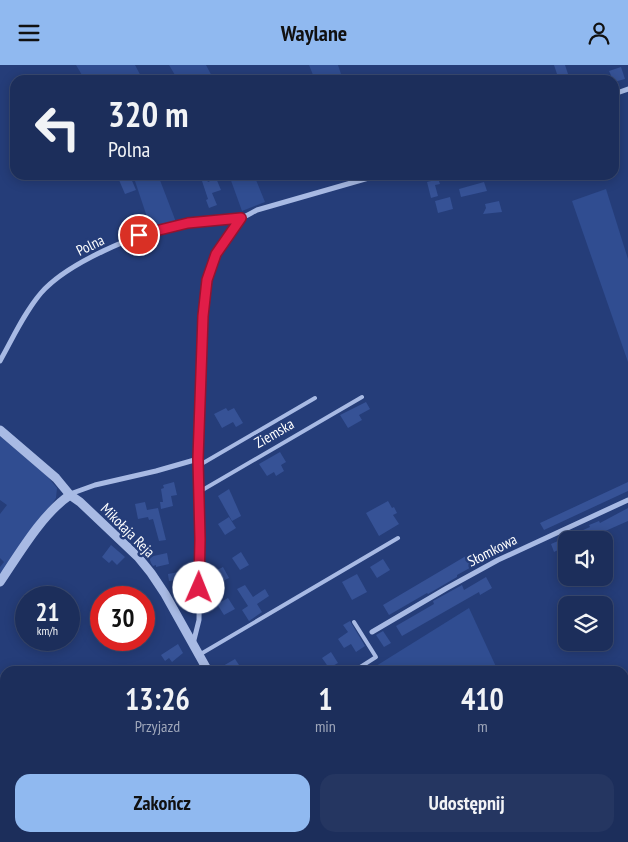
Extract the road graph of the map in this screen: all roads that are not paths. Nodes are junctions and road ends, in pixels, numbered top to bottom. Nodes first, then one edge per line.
1 (362, 180) edge
2 (241, 218) junction
3 (0, 361) edge
4 (362, 397) dead end
5 (315, 398) dead end
6 (0, 431) edge
7 (198, 459) junction
8 (198, 466) junction
9 (199, 492) junction
10 (70, 495) junction
11 (628, 500) edge
12 (398, 538) dead end
13 (0, 582) edge
14 (354, 622) dead end
15 (372, 633) dead end
16 (193, 644) junction
17 (199, 655) junction
18 (205, 666) edge
19 (362, 666) edge

1 - 2 street, Polna
2 - 3 street, Polna
2 - 7 street
4 - 9 lane, Ziemska
5 - 8 lane, Ziemska
6 - 10 street, Mikołaja Reja
7 - 8 street
7 - 10 street
8 - 9 street
9 - 16 street
10 - 13 street
10 - 16 street, Mikołaja Reja
11 - 15 street, Słomkowa
12 - 17 lane
14 - 19 lane
16 - 17 street, Mikołaja Reja
17 - 18 street, Mikołaja Reja

